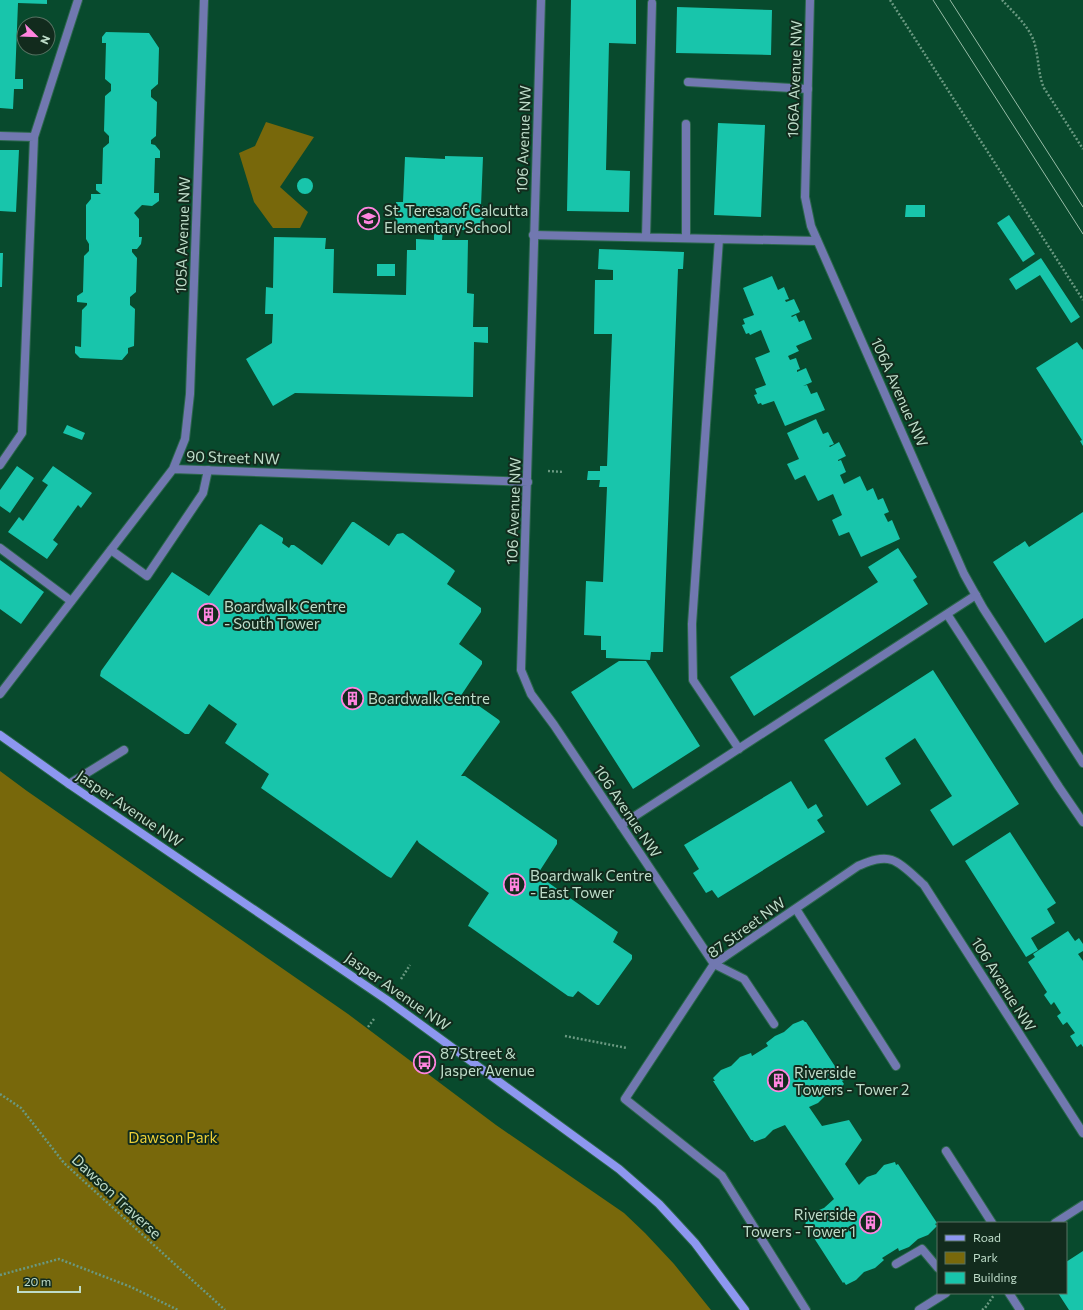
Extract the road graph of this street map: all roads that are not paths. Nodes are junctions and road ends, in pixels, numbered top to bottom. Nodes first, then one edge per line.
1 (78, 0) edge
2 (204, 0) edge
3 (541, 0) edge
4 (810, 0) edge
5 (652, 3) dead end
6 (688, 82) dead end
7 (808, 89) junction
8 (686, 124) dead end
9 (0, 136) edge
10 (34, 137) junction
11 (533, 235) junction
12 (646, 237) junction
13 (686, 238) junction
14 (718, 239) junction
15 (818, 241) junction
16 (0, 465) edge
17 (173, 469) junction
18 (208, 470) junction
19 (528, 482) junction
20 (0, 548) edge
21 (111, 550) junction
22 (976, 596) junction
23 (71, 601) junction
24 (947, 614) junction
25 (0, 694) edge
26 (0, 735) edge
27 (739, 749) junction
28 (124, 750) dead end
29 (1083, 762) edge
30 (69, 784) junction
31 (1083, 822) edge
32 (621, 825) junction
33 (892, 860) joint
34 (796, 908) junction
35 (714, 964) junction
36 (774, 1024) dead end
37 (896, 1066) dead end
38 (1083, 1133) edge
39 (946, 1151) dead end
40 (1083, 1205) edge
41 (991, 1222) edge
42 (1057, 1222) edge
43 (896, 1264) dead end
44 (937, 1267) edge
45 (944, 1294) edge
46 (1010, 1294) edge
47 (744, 1310) edge
48 (806, 1310) edge
49 (919, 1310) edge
50 (1020, 1310) edge

1 - 10 street
2 - 17 street, 105A Avenue NW
3 - 11 street, 106 Avenue NW
4 - 7 street, 106A Avenue NW
5 - 12 street
6 - 7 street
7 - 15 street, 106A Avenue NW
8 - 13 street
9 - 10 street
10 - 16 street
11 - 12 street
11 - 19 street, 106 Avenue NW
12 - 13 street
13 - 14 street
14 - 15 street
14 - 27 street
15 - 22 street, 106A Avenue NW
17 - 18 street, 90 Street NW
17 - 21 street, 90 Street NW
18 - 19 street, 90 Street NW
18 - 21 street
19 - 32 street, 106 Avenue NW
20 - 23 street
21 - 23 street, 90 Street NW
22 - 24 street
22 - 29 street, 106A Avenue NW
23 - 25 street, 90 Street NW
24 - 27 street
24 - 31 street
26 - 30 main road, Jasper Avenue NW
27 - 32 street
28 - 30 street
30 - 47 main road, Jasper Avenue NW
32 - 35 street, 106 Avenue NW
33 - 34 street, 87 Street NW
33 - 38 street, 106 Avenue NW
34 - 35 street, 87 Street NW
34 - 37 street
35 - 36 street
35 - 48 street, 87 Street NW
39 - 41 street
40 - 42 street
43 - 44 street
45 - 49 street
46 - 50 street

